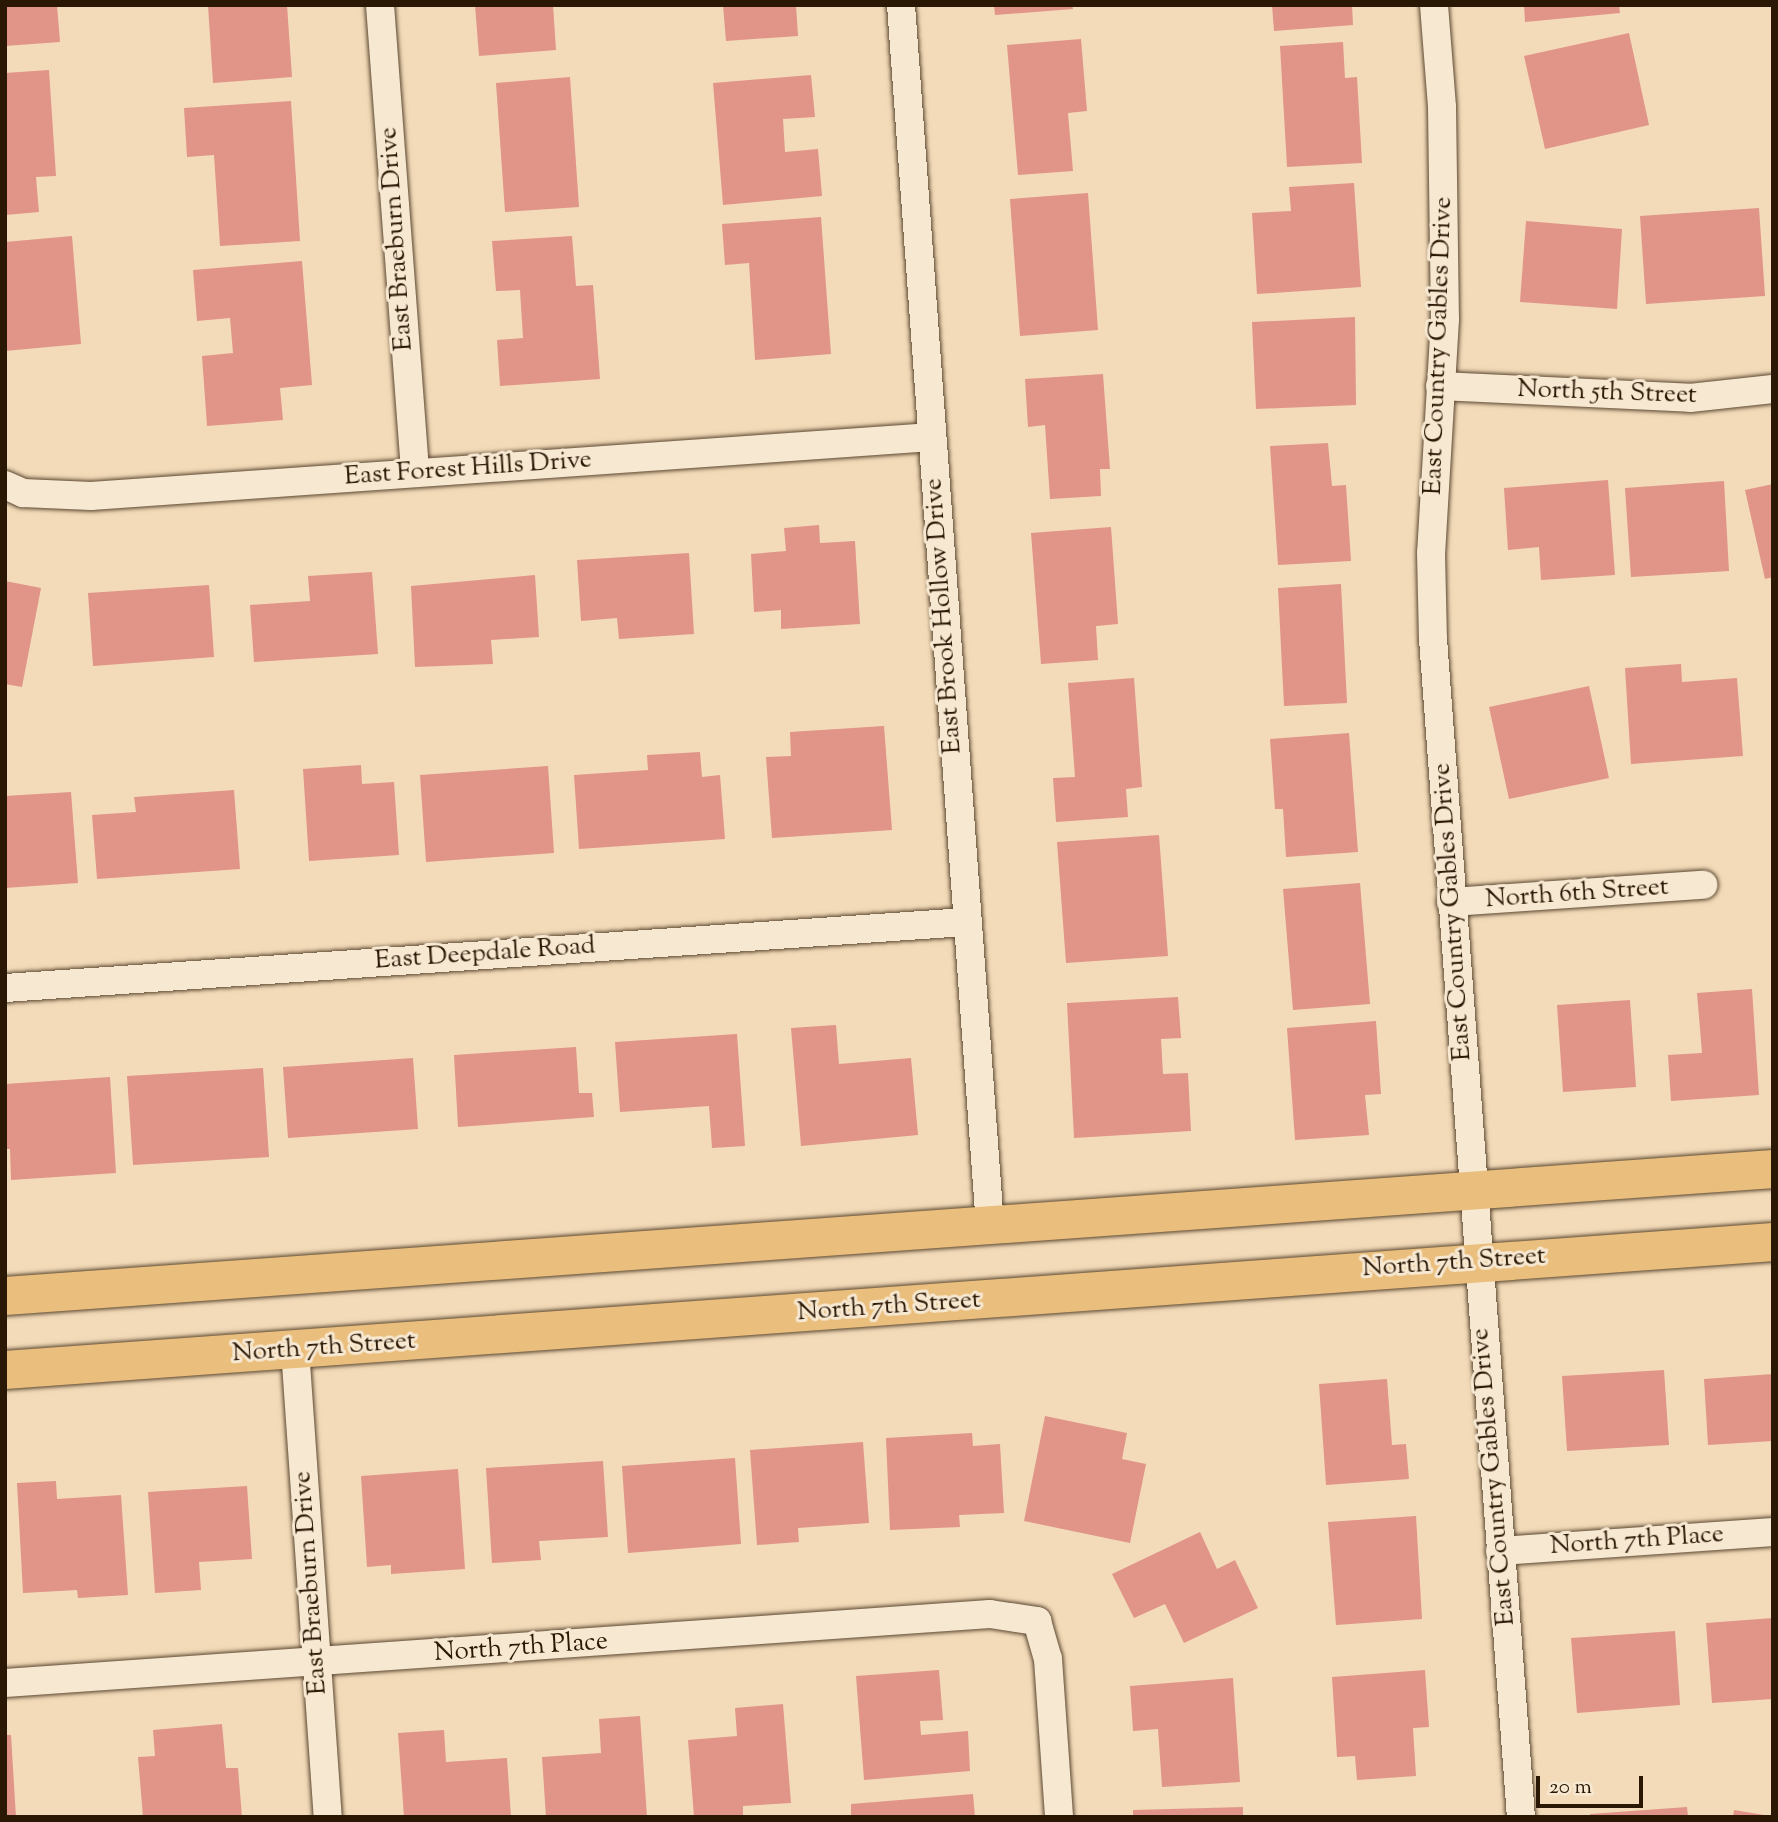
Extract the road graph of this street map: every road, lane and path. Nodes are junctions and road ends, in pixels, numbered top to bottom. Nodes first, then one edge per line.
1 (380, 5) edge
2 (901, 5) edge
3 (1434, 5) edge
4 (1440, 386) junction
5 (1773, 389) edge
6 (932, 437) junction
7 (415, 472) junction
8 (5, 485) edge
9 (1703, 885) dead end
10 (1451, 902) junction
11 (965, 922) junction
12 (5, 988) edge
13 (1773, 1169) edge
14 (1474, 1192) junction
15 (990, 1226) junction
16 (1773, 1242) edge
17 (1478, 1262) junction
18 (5, 1296) edge
19 (295, 1349) junction
20 (5, 1370) edge
21 (1773, 1532) edge
22 (1500, 1551) junction
23 (316, 1663) junction
24 (5, 1683) edge
25 (328, 1817) edge
26 (1059, 1817) edge
27 (1521, 1817) edge

1 - 7 street, East Braeburn Drive
2 - 6 street, East Brook Hollow Drive
3 - 4 street, East Country Gables Drive
4 - 5 street, North 5th Street
4 - 10 street, East Country Gables Drive
6 - 7 street, East Forest Hills Drive
6 - 11 street, East Brook Hollow Drive
7 - 8 street, East Forest Hills Drive
9 - 10 street, North 6th Street
10 - 14 street, East Country Gables Drive
11 - 12 street, East Deepdale Road
11 - 15 street, East Brook Hollow Drive
13 - 14 main road
14 - 15 main road
14 - 17 street, East Country Gables Drive
15 - 18 main road
16 - 17 main road, North 7th Street
17 - 19 main road, North 7th Street
17 - 22 street, East Country Gables Drive
19 - 20 main road, North 7th Street
19 - 23 street, East Braeburn Drive
21 - 22 street, North 7th Place
22 - 27 street, East Country Gables Drive
23 - 24 street, North 7th Place
23 - 25 street, East Braeburn Drive
23 - 26 street, North 7th Place

